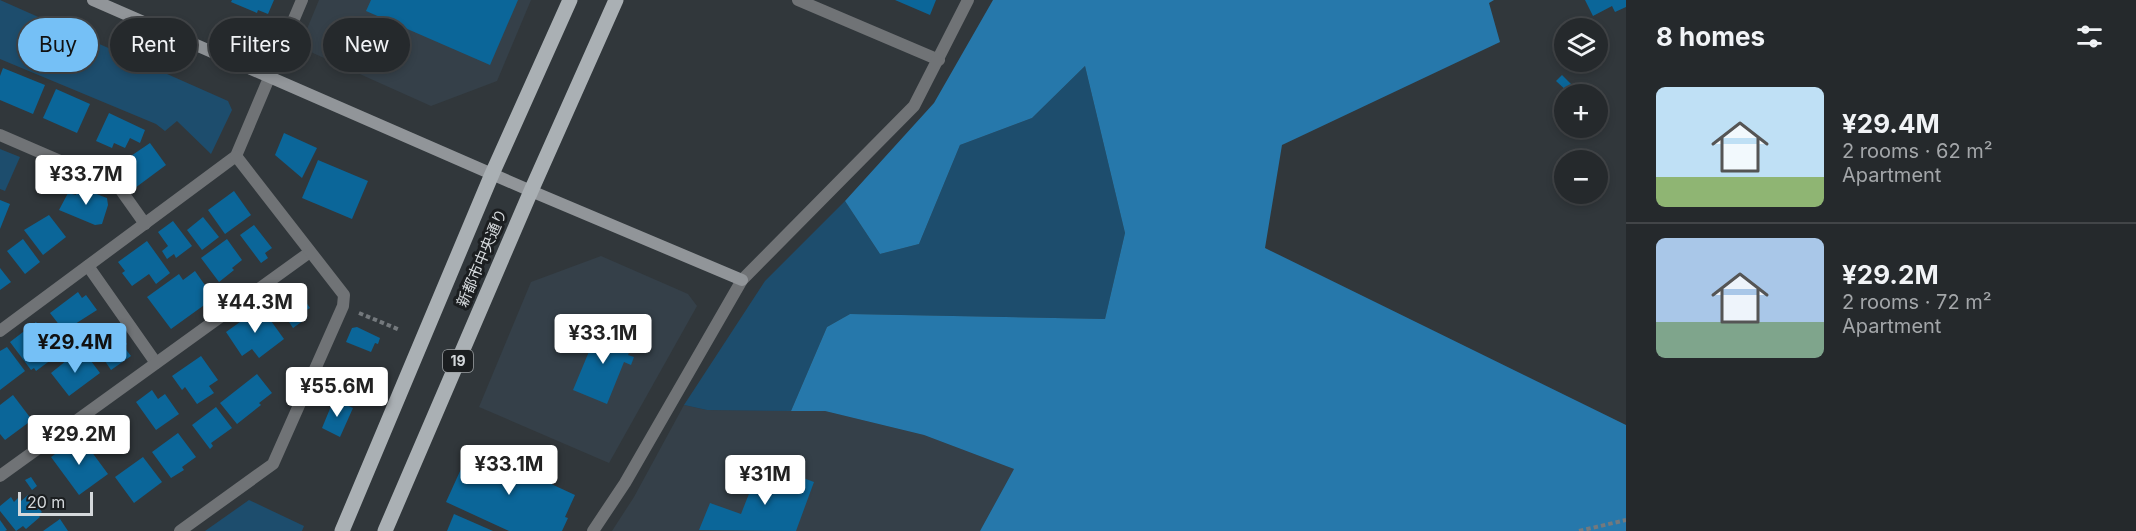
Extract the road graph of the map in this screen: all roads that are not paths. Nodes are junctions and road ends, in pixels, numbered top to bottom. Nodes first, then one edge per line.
1 (93, 0) edge
2 (302, 0) edge
3 (570, 0) edge
4 (616, 0) edge
5 (798, 0) edge
6 (968, 0) edge
7 (939, 60) junction
8 (270, 76) junction
9 (0, 135) edge
10 (236, 156) junction
11 (492, 174) junction
12 (531, 191) junction
13 (145, 224) junction
14 (310, 252) junction
15 (88, 266) junction
16 (742, 280) junction
17 (0, 331) edge
18 (156, 363) junction
19 (0, 476) edge
20 (180, 531) edge
21 (342, 531) edge
22 (385, 531) edge
23 (593, 531) edge

1 - 8 street
2 - 8 street
3 - 11 main road, 新都市中央通り / 19
4 - 12 main road, 新都市中央通り / 19
5 - 7 street
6 - 7 street
7 - 16 street
8 - 10 street
8 - 11 street
9 - 13 street
10 - 13 street
10 - 14 street
11 - 12 street
11 - 21 main road, 新都市中央通り / 19
12 - 16 street
12 - 22 main road, 新都市中央通り / 19
13 - 15 street
14 - 18 street
14 - 20 street
15 - 17 street
15 - 18 street
16 - 23 street
18 - 19 street

